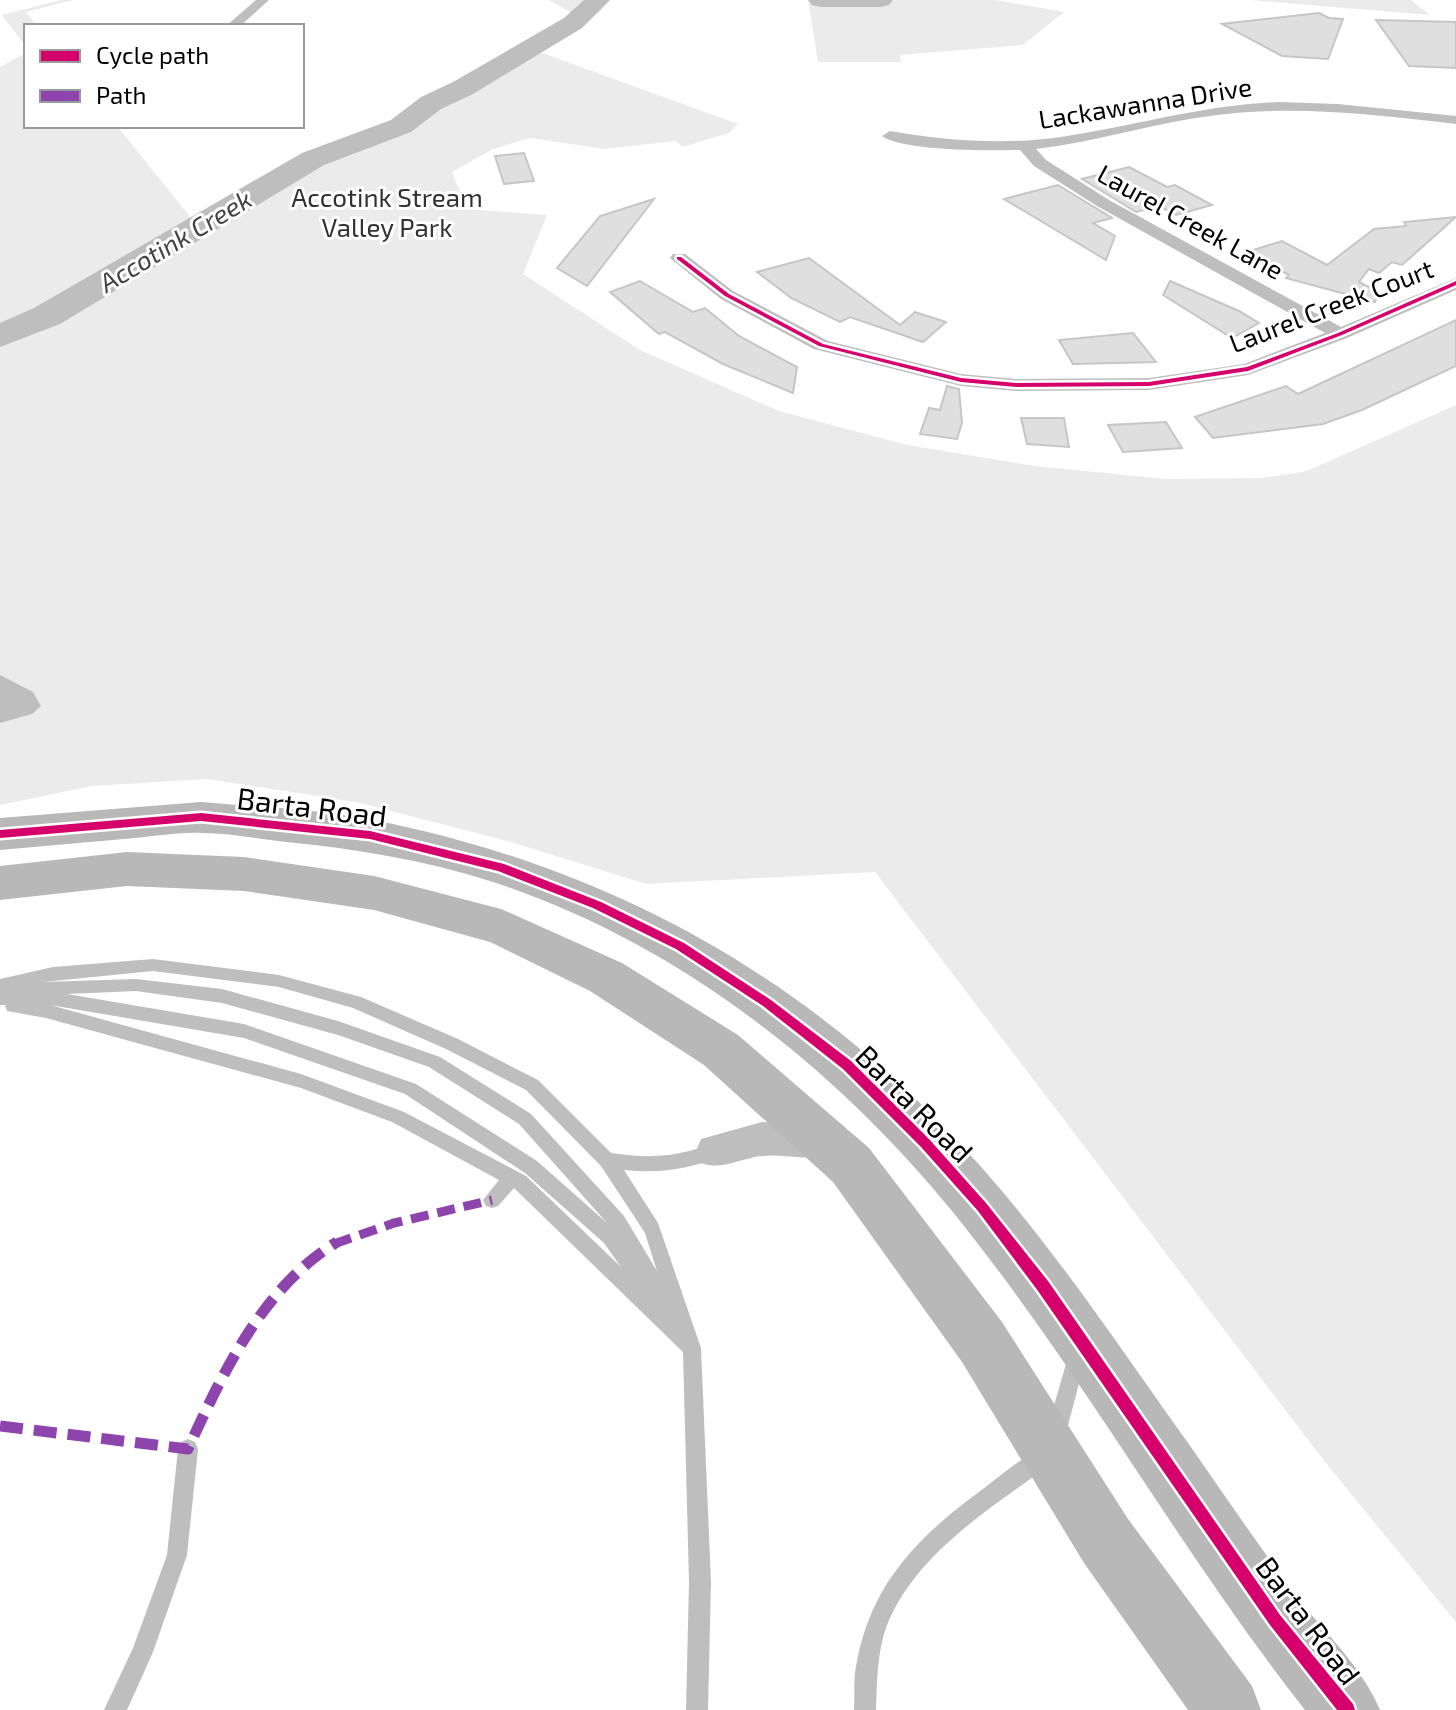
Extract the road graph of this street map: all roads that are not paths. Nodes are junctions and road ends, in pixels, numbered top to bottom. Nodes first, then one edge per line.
1 (263, 0) edge
2 (234, 24) edge
3 (1456, 120) edge
4 (890, 136) dead end
5 (1024, 145) junction
6 (679, 258) dead end
7 (1456, 283) edge
8 (1340, 334) junction
9 (0, 834) edge
10 (0, 883) edge
11 (0, 988) edge
12 (0, 998) edge
13 (0, 1004) edge
14 (825, 1142) junction
15 (714, 1151) joint
16 (607, 1160) junction
17 (512, 1178) junction
18 (492, 1200) dead end
19 (1082, 1342) junction
20 (692, 1348) junction
21 (188, 1449) dead end
22 (1050, 1452) junction
23 (115, 1710) edge
24 (697, 1710) edge
25 (865, 1710) edge
26 (1228, 1710) edge
27 (1347, 1710) edge

1 - 2 street
3 - 5 street, Lackawanna Drive
4 - 5 street, Lackawanna Drive
5 - 8 street, Laurel Creek Lane
6 - 8 street, Laurel Creek Court
7 - 8 street, Laurel Creek Court
9 - 19 street, Barta Road
10 - 14 street
11 - 16 lane
11 - 20 lane
12 - 20 lane
13 - 17 lane
14 - 15 street
14 - 22 street
15 - 16 lane
16 - 20 lane
17 - 18 lane
17 - 20 lane
19 - 22 lane
19 - 27 street, Barta Road
20 - 24 lane
21 - 23 lane
22 - 25 lane
22 - 26 street

